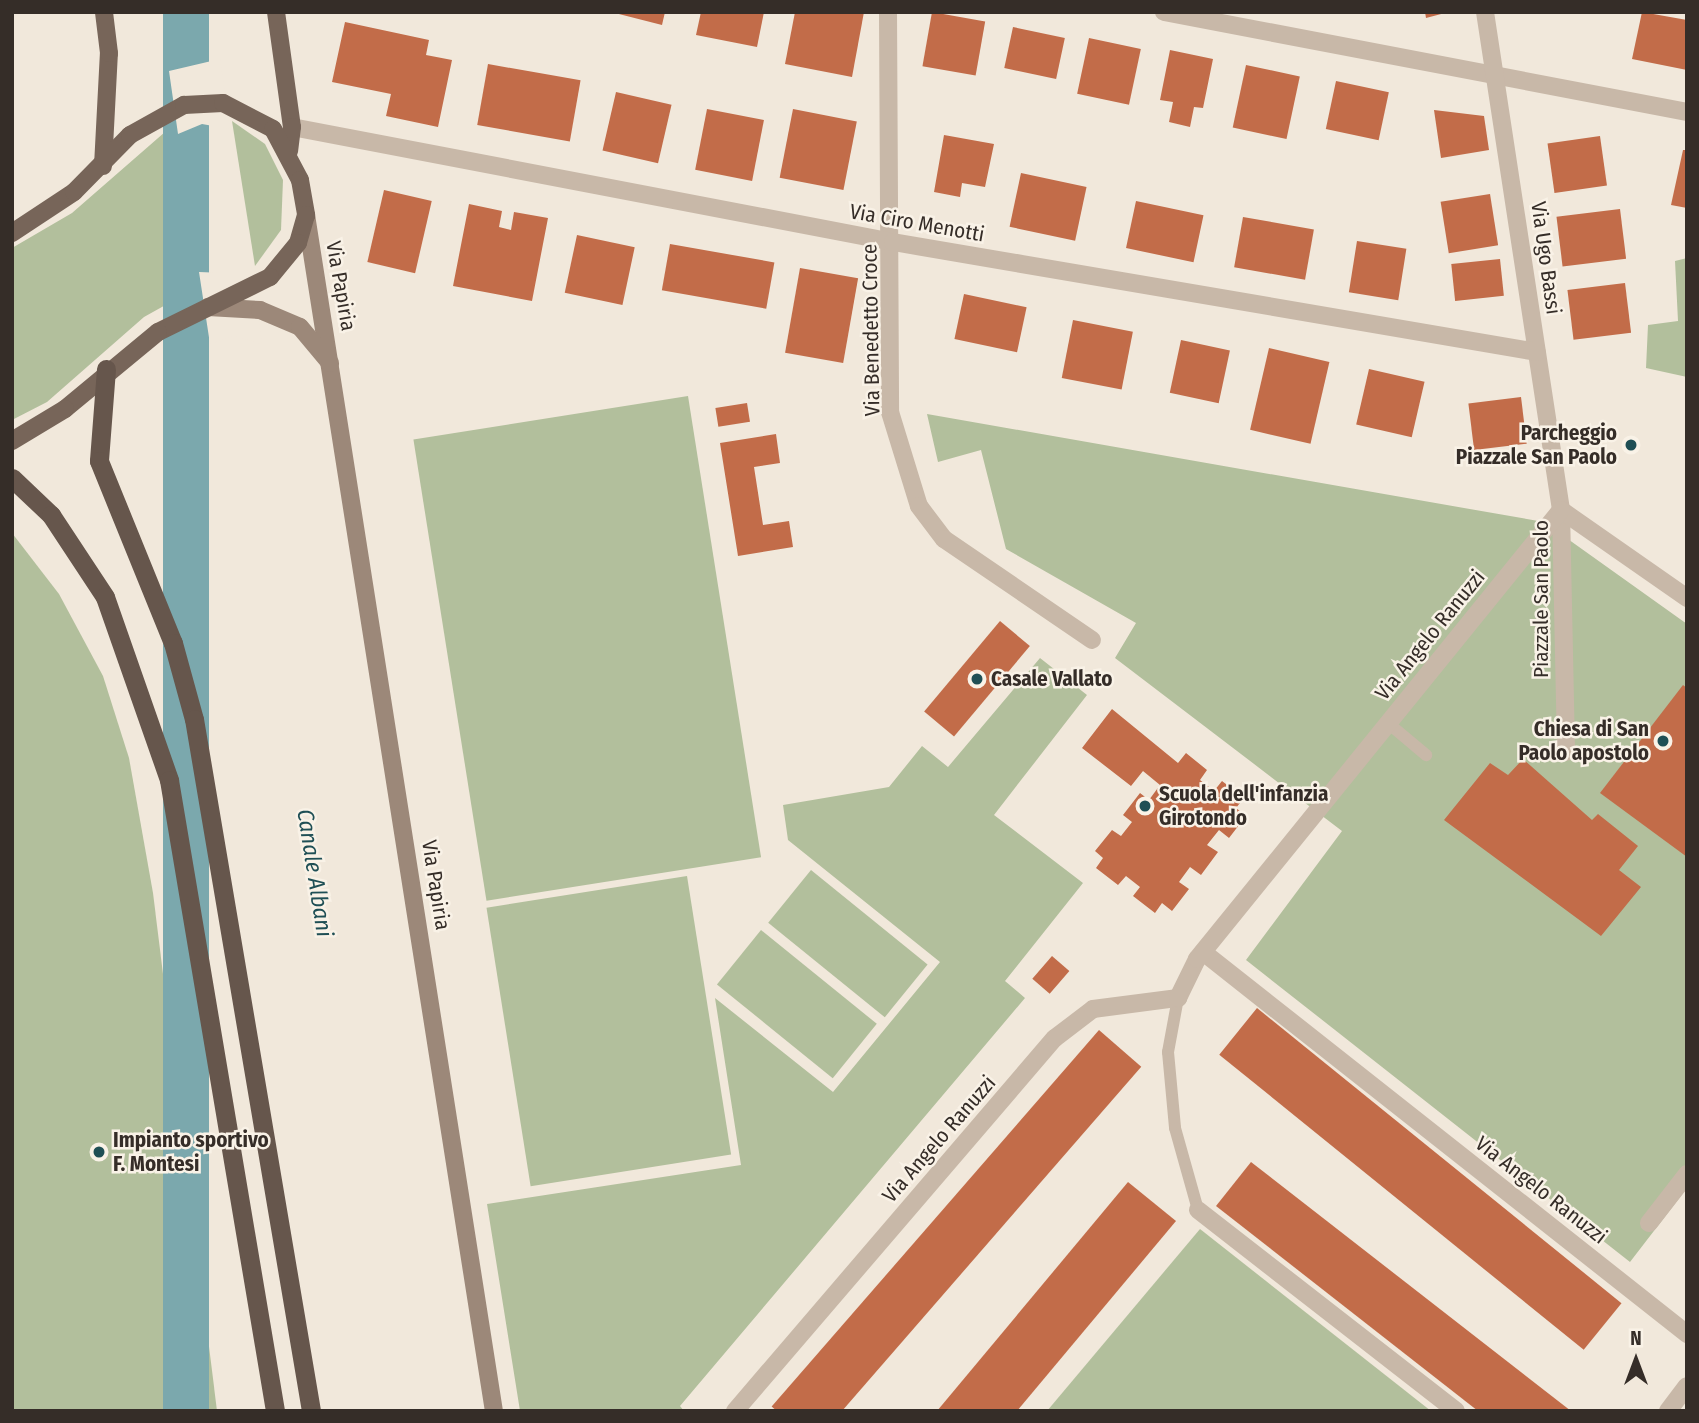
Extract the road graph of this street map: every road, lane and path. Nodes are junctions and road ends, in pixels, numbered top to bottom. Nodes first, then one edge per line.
1 (276, 12) edge
2 (888, 12) edge
3 (1164, 12) edge
4 (1485, 12) edge
5 (101, 15) edge
6 (1497, 75) junction
7 (1687, 112) edge
8 (292, 127) junction
9 (289, 151) junction
10 (103, 166) junction
11 (306, 215) junction
12 (12, 233) edge
13 (893, 242) junction
14 (208, 307) junction
15 (1537, 352) junction
16 (332, 366) junction
17 (106, 369) junction
18 (12, 441) edge
19 (12, 478) edge
20 (1561, 510) junction
21 (1687, 598) edge
22 (1093, 640) dead end
23 (1388, 723) junction
24 (1566, 752) dead end
25 (1426, 755) dead end
26 (1203, 952) junction
27 (1178, 998) junction
28 (1687, 1174) edge
29 (1198, 1210) joint
30 (1649, 1223) dead end
31 (1687, 1334) edge
32 (1687, 1386) edge
33 (275, 1411) edge
34 (311, 1411) edge
35 (494, 1411) edge
36 (735, 1411) edge
37 (1456, 1411) edge
38 (1668, 1411) edge

1 - 8 main road
2 - 13 street, Via Benedetto Croce
3 - 6 street
4 - 6 street, Via Ugo Bassi
5 - 10 main road
6 - 7 street
6 - 15 street, Via Ugo Bassi
8 - 9 main road
8 - 13 street, Via Ciro Menotti
9 - 10 main road
9 - 11 main road
10 - 12 main road
11 - 14 main road
11 - 16 main road, Via Papiria
13 - 15 street, Via Ciro Menotti
13 - 22 street, Via Benedetto Croce
14 - 16 main road, Via Papiria
14 - 17 main road
15 - 20 street, Via Ugo Bassi
16 - 35 main road, Via Papiria
17 - 18 main road
17 - 34 highway
19 - 33 highway
20 - 21 street, Piazzale San Paolo
20 - 23 street, Via Angelo Ranuzzi
20 - 24 street, Piazzale San Paolo
23 - 25 lane
23 - 26 street, Via Angelo Ranuzzi
26 - 27 street, Via Angelo Ranuzzi
26 - 31 street, Via Angelo Ranuzzi
27 - 29 lane
27 - 36 street, Via Angelo Ranuzzi
28 - 30 street
29 - 37 street
32 - 38 street

